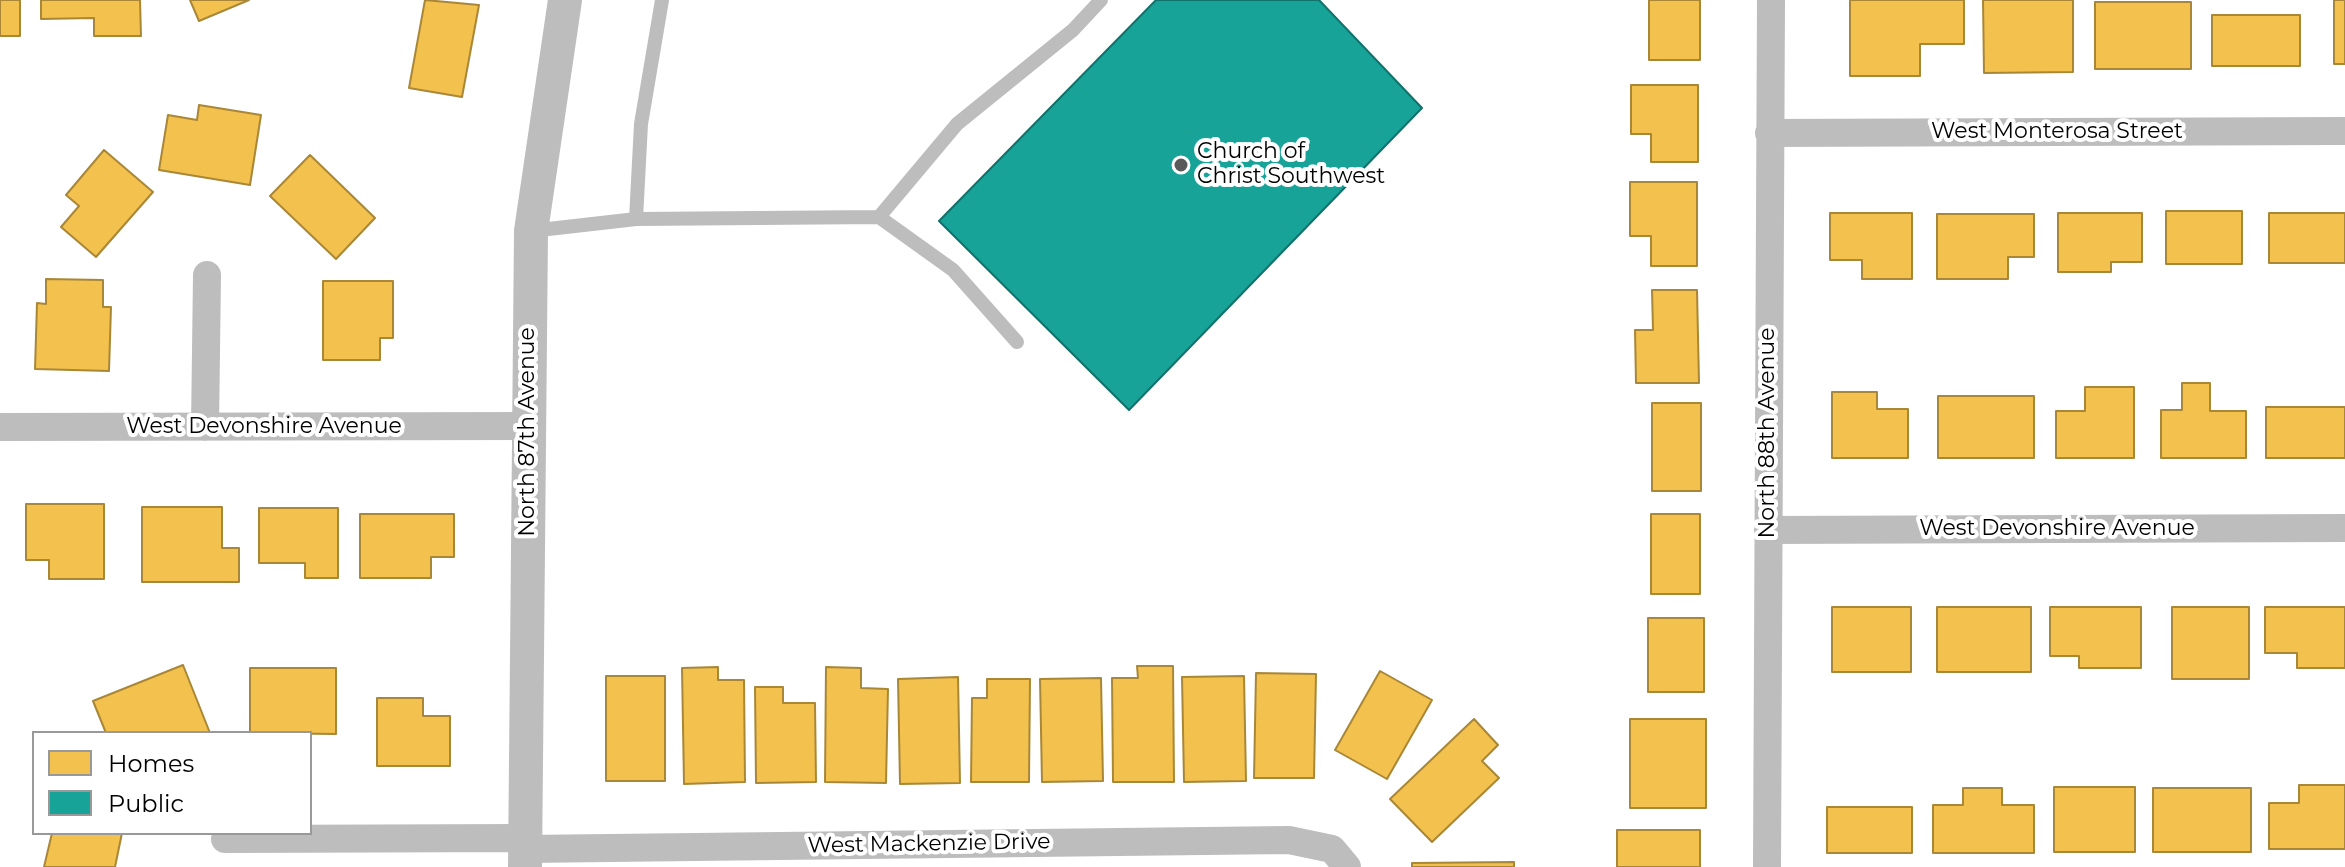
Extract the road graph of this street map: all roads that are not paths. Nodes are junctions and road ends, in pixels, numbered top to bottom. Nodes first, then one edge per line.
1 (565, 0) edge
2 (662, 0) edge
3 (1101, 0) edge
4 (1771, 0) edge
5 (2345, 131) edge
6 (1769, 133) junction
7 (879, 217) junction
8 (636, 219) junction
9 (531, 231) junction
10 (207, 275) dead end
11 (1017, 342) dead end
12 (529, 426) junction
13 (0, 427) edge
14 (205, 427) junction
15 (2345, 528) edge
16 (1768, 530) junction
17 (225, 839) dead end
18 (525, 851) edge
19 (808, 856) edge
20 (1339, 858) edge
21 (1767, 867) edge

1 - 9 street, North 87th Avenue
2 - 8 lane
3 - 7 lane
4 - 6 street, North 88th Avenue
5 - 6 street, West Monterosa Street
6 - 16 street, North 88th Avenue
7 - 8 lane
7 - 11 lane
8 - 9 lane
9 - 12 street, North 87th Avenue
10 - 14 street
12 - 14 street, West Devonshire Avenue
12 - 18 street, North 87th Avenue
13 - 14 street, West Devonshire Avenue
15 - 16 street, West Devonshire Avenue
16 - 21 street, North 88th Avenue
17 - 18 street, West Mackenzie Drive
18 - 19 street, West Mackenzie Drive
19 - 20 street, West Mackenzie Drive

